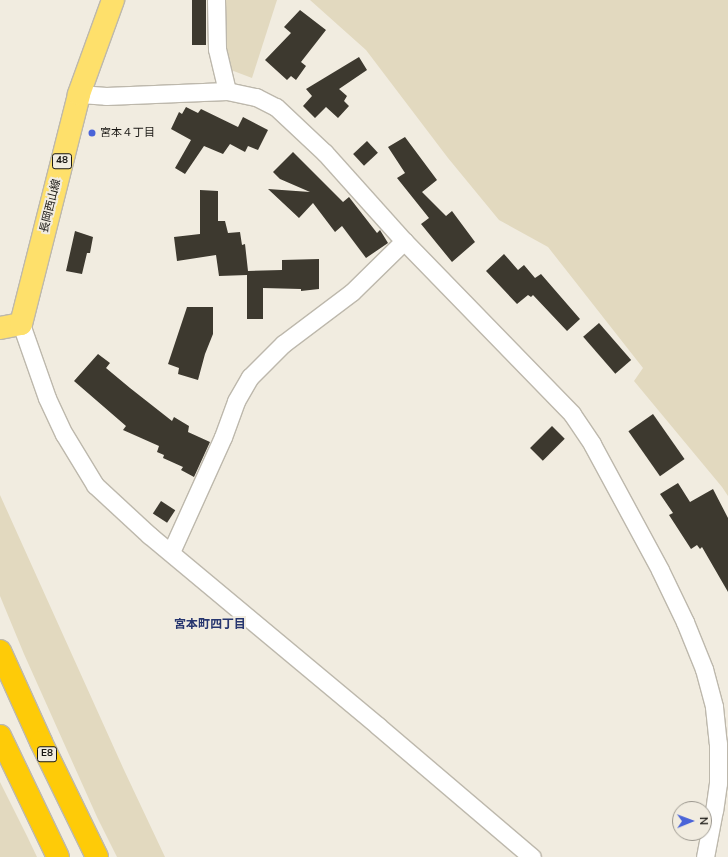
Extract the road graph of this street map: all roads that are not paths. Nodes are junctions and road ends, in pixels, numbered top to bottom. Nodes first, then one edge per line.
1 (113, 0) edge
2 (216, 0) edge
3 (227, 90) junction
4 (79, 94) junction
5 (404, 241) junction
6 (21, 324) junction
7 (0, 328) edge
8 (171, 552) junction
9 (0, 650) edge
10 (0, 736) edge
11 (58, 857) edge
12 (97, 857) edge
13 (532, 857) edge
14 (705, 857) edge

1 - 4 main road, 長岡西山線 / 48
2 - 3 street
3 - 4 street
3 - 5 street
4 - 6 main road, 長岡西山線 / 48
5 - 8 street
5 - 14 street
6 - 7 main road
6 - 8 street
8 - 13 street
9 - 12 highway, E8
10 - 11 highway

